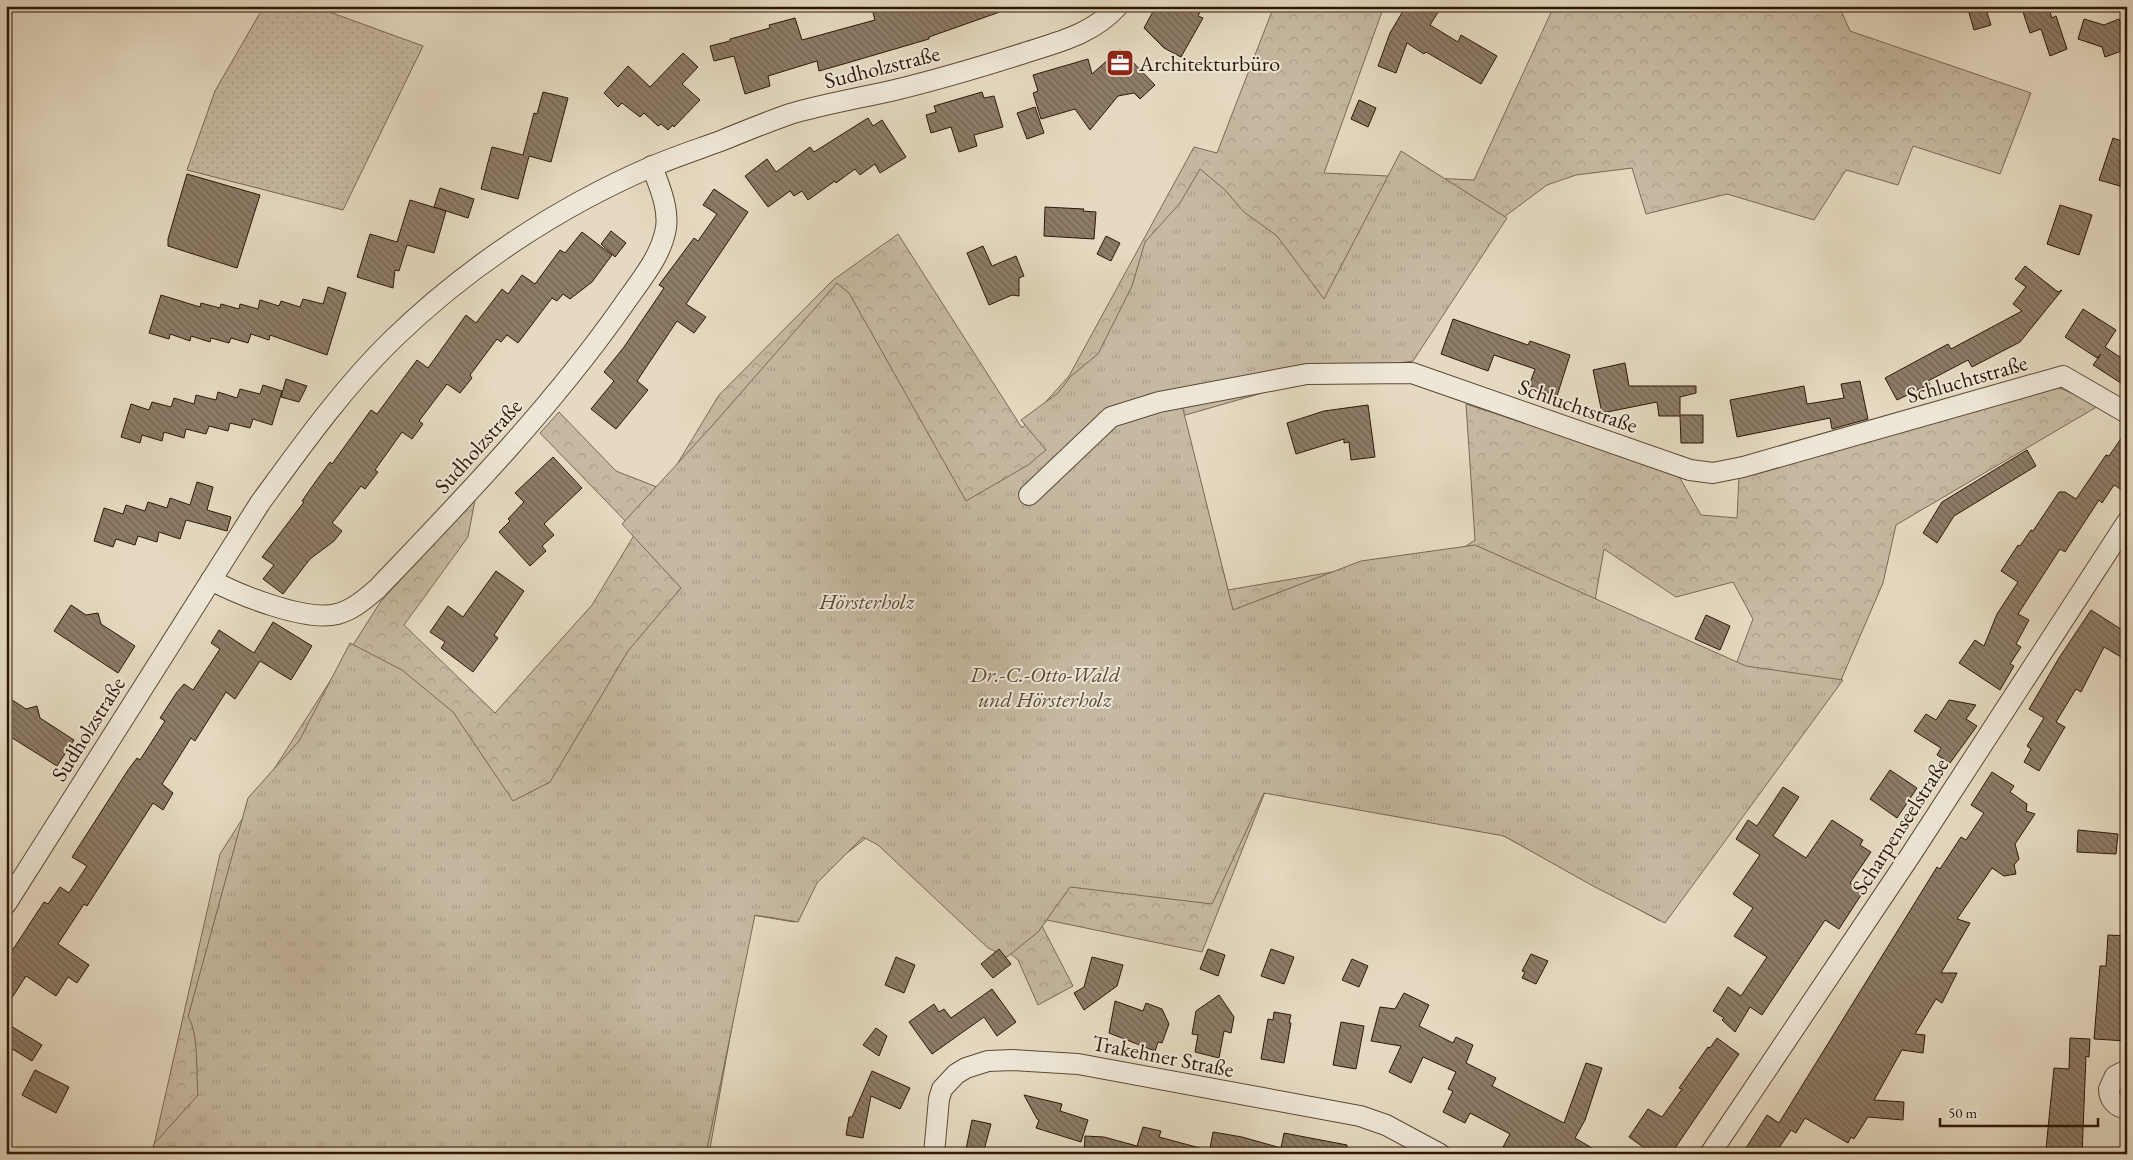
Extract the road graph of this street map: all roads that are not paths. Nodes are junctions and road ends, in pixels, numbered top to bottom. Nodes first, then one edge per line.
1 (1118, 6) edge
2 (652, 166) junction
3 (2127, 413) edge
4 (1029, 495) dead end
5 (2127, 522) edge
6 (211, 580) junction
7 (6, 904) edge
8 (2127, 1070) edge
9 (2127, 1110) edge
10 (934, 1154) edge
11 (1440, 1154) edge
12 (1710, 1154) edge

1 - 2 street, Sudholzstraße
2 - 6 street, Sudholzstraße
2 - 6 street, Sudholzstraße
3 - 4 street, Schluchtstraße
5 - 12 street, Scharpenseelstraße
6 - 7 street, Sudholzstraße
8 - 9 street
10 - 11 street, Trakehner Straße

